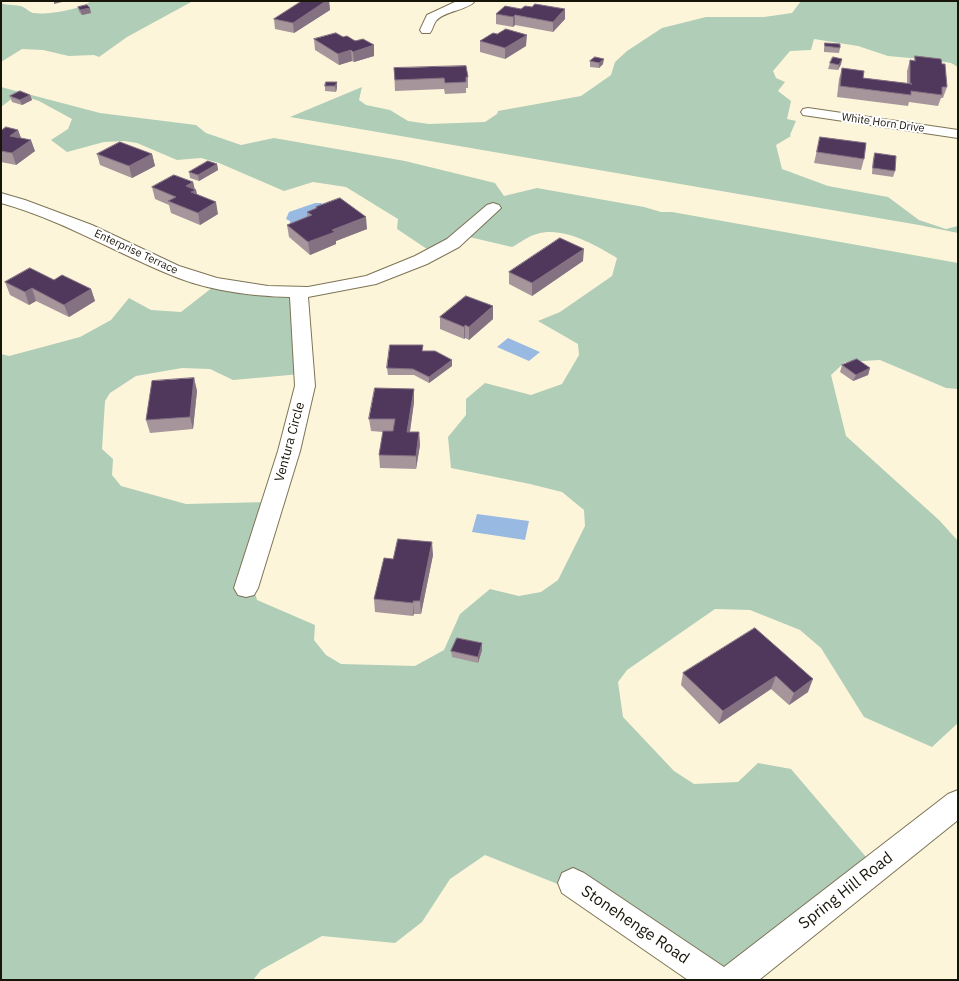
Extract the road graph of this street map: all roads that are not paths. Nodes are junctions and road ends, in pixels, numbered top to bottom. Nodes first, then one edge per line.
1 (470, 1) edge
2 (426, 30) dead end
3 (808, 112) dead end
4 (958, 134) edge
5 (1, 198) edge
6 (493, 208) dead end
7 (298, 291) junction
8 (246, 588) dead end
9 (958, 803) edge
10 (573, 883) dead end
11 (716, 980) edge
12 (733, 980) edge

1 - 2 street
3 - 4 street, White Horn Drive
5 - 7 street, Enterprise Terrace
6 - 7 street, Enterprise Terrace
7 - 8 street, Ventura Circle
9 - 12 street, Spring Hill Road
10 - 11 street, Stonehenge Road

